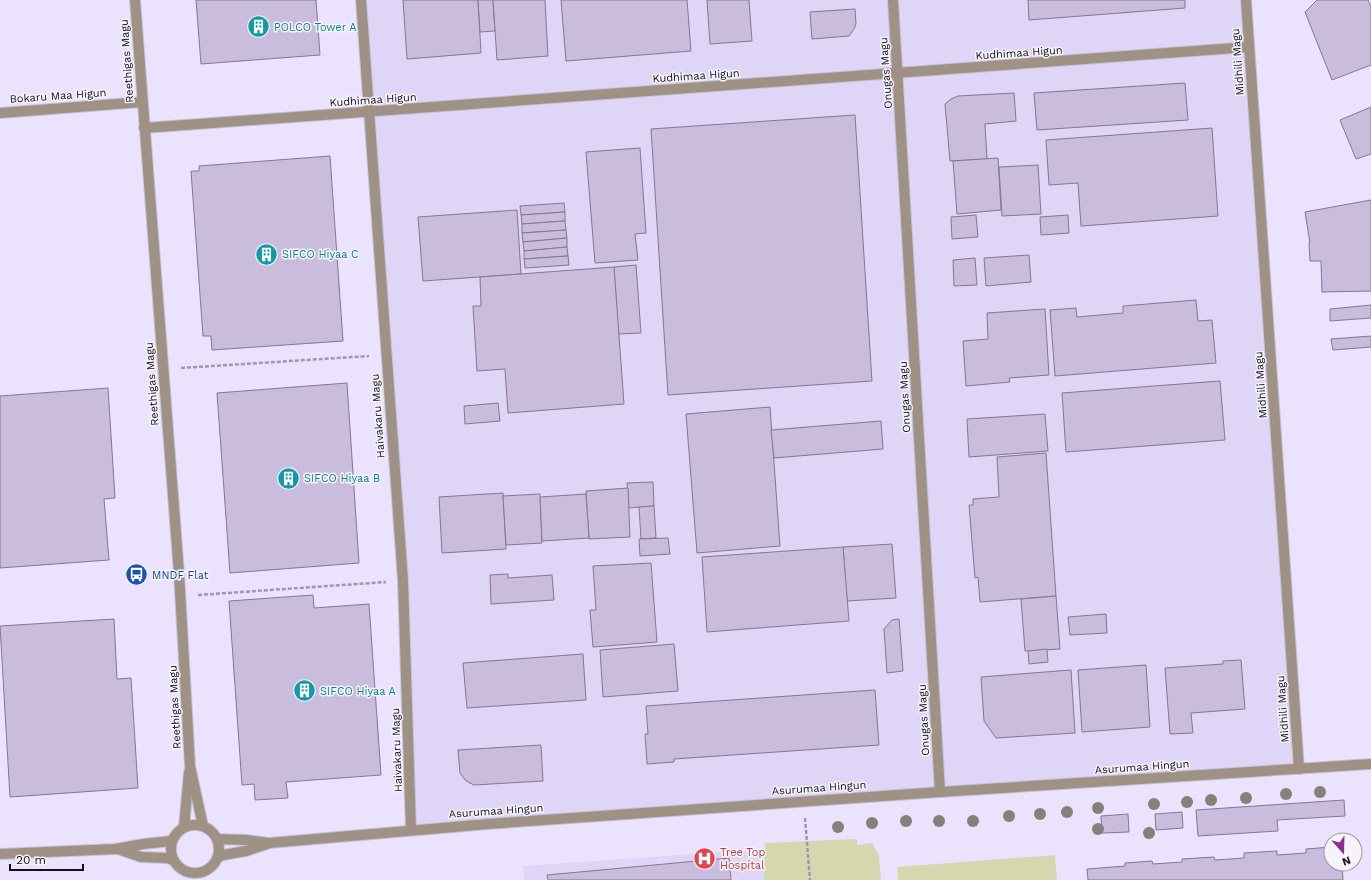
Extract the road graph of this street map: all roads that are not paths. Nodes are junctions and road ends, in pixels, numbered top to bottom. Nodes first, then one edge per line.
1 (135, 0) edge
2 (361, 0) edge
3 (893, 0) edge
4 (1246, 0) edge
5 (1249, 47) junction
6 (898, 74) junction
7 (142, 102) junction
8 (0, 112) edge
9 (369, 112) junction
10 (144, 128) junction
11 (1371, 764) edge
12 (190, 766) junction
13 (1299, 769) junction
14 (940, 792) junction
15 (203, 826) junction
16 (184, 827) junction
17 (411, 830) junction
18 (217, 838) junction
19 (172, 841) junction
20 (269, 843) junction
21 (116, 849) junction
22 (0, 854) edge
23 (218, 857) junction
24 (173, 860) junction
25 (188, 876) edge
26 (205, 876) edge

1 - 7 street, Reethigas Magu
2 - 9 street, Haivakaru Magu
3 - 6 street, Onugas Magu
4 - 5 street, Midhili Magu
5 - 6 street, Kudhimaa Higun
5 - 13 street, Midhili Magu
6 - 9 street, Kudhimaa Higun
6 - 14 street, Onugas Magu
7 - 8 street, Bokaru Maa Higun
7 - 10 street, Reethigas Magu
9 - 10 street, Kudhimaa Higun
9 - 17 street, Haivakaru Magu
10 - 12 street, Reethigas Magu
11 - 13 street, Asurumaa Hingun
12 - 15 street, Reethigas Magu
12 - 16 street, Reethigas Magu
13 - 14 street, Asurumaa Hingun
14 - 17 street, Asurumaa Hingun
15 - 16 street
15 - 18 street
16 - 19 street
17 - 20 street, Asurumaa Hingun
18 - 20 street, Asurumaa Hingun
18 - 23 street
19 - 21 street
19 - 24 street
20 - 23 street, Asurumaa Hingun
21 - 22 street
21 - 24 street
23 - 26 street
24 - 25 street
25 - 26 street

